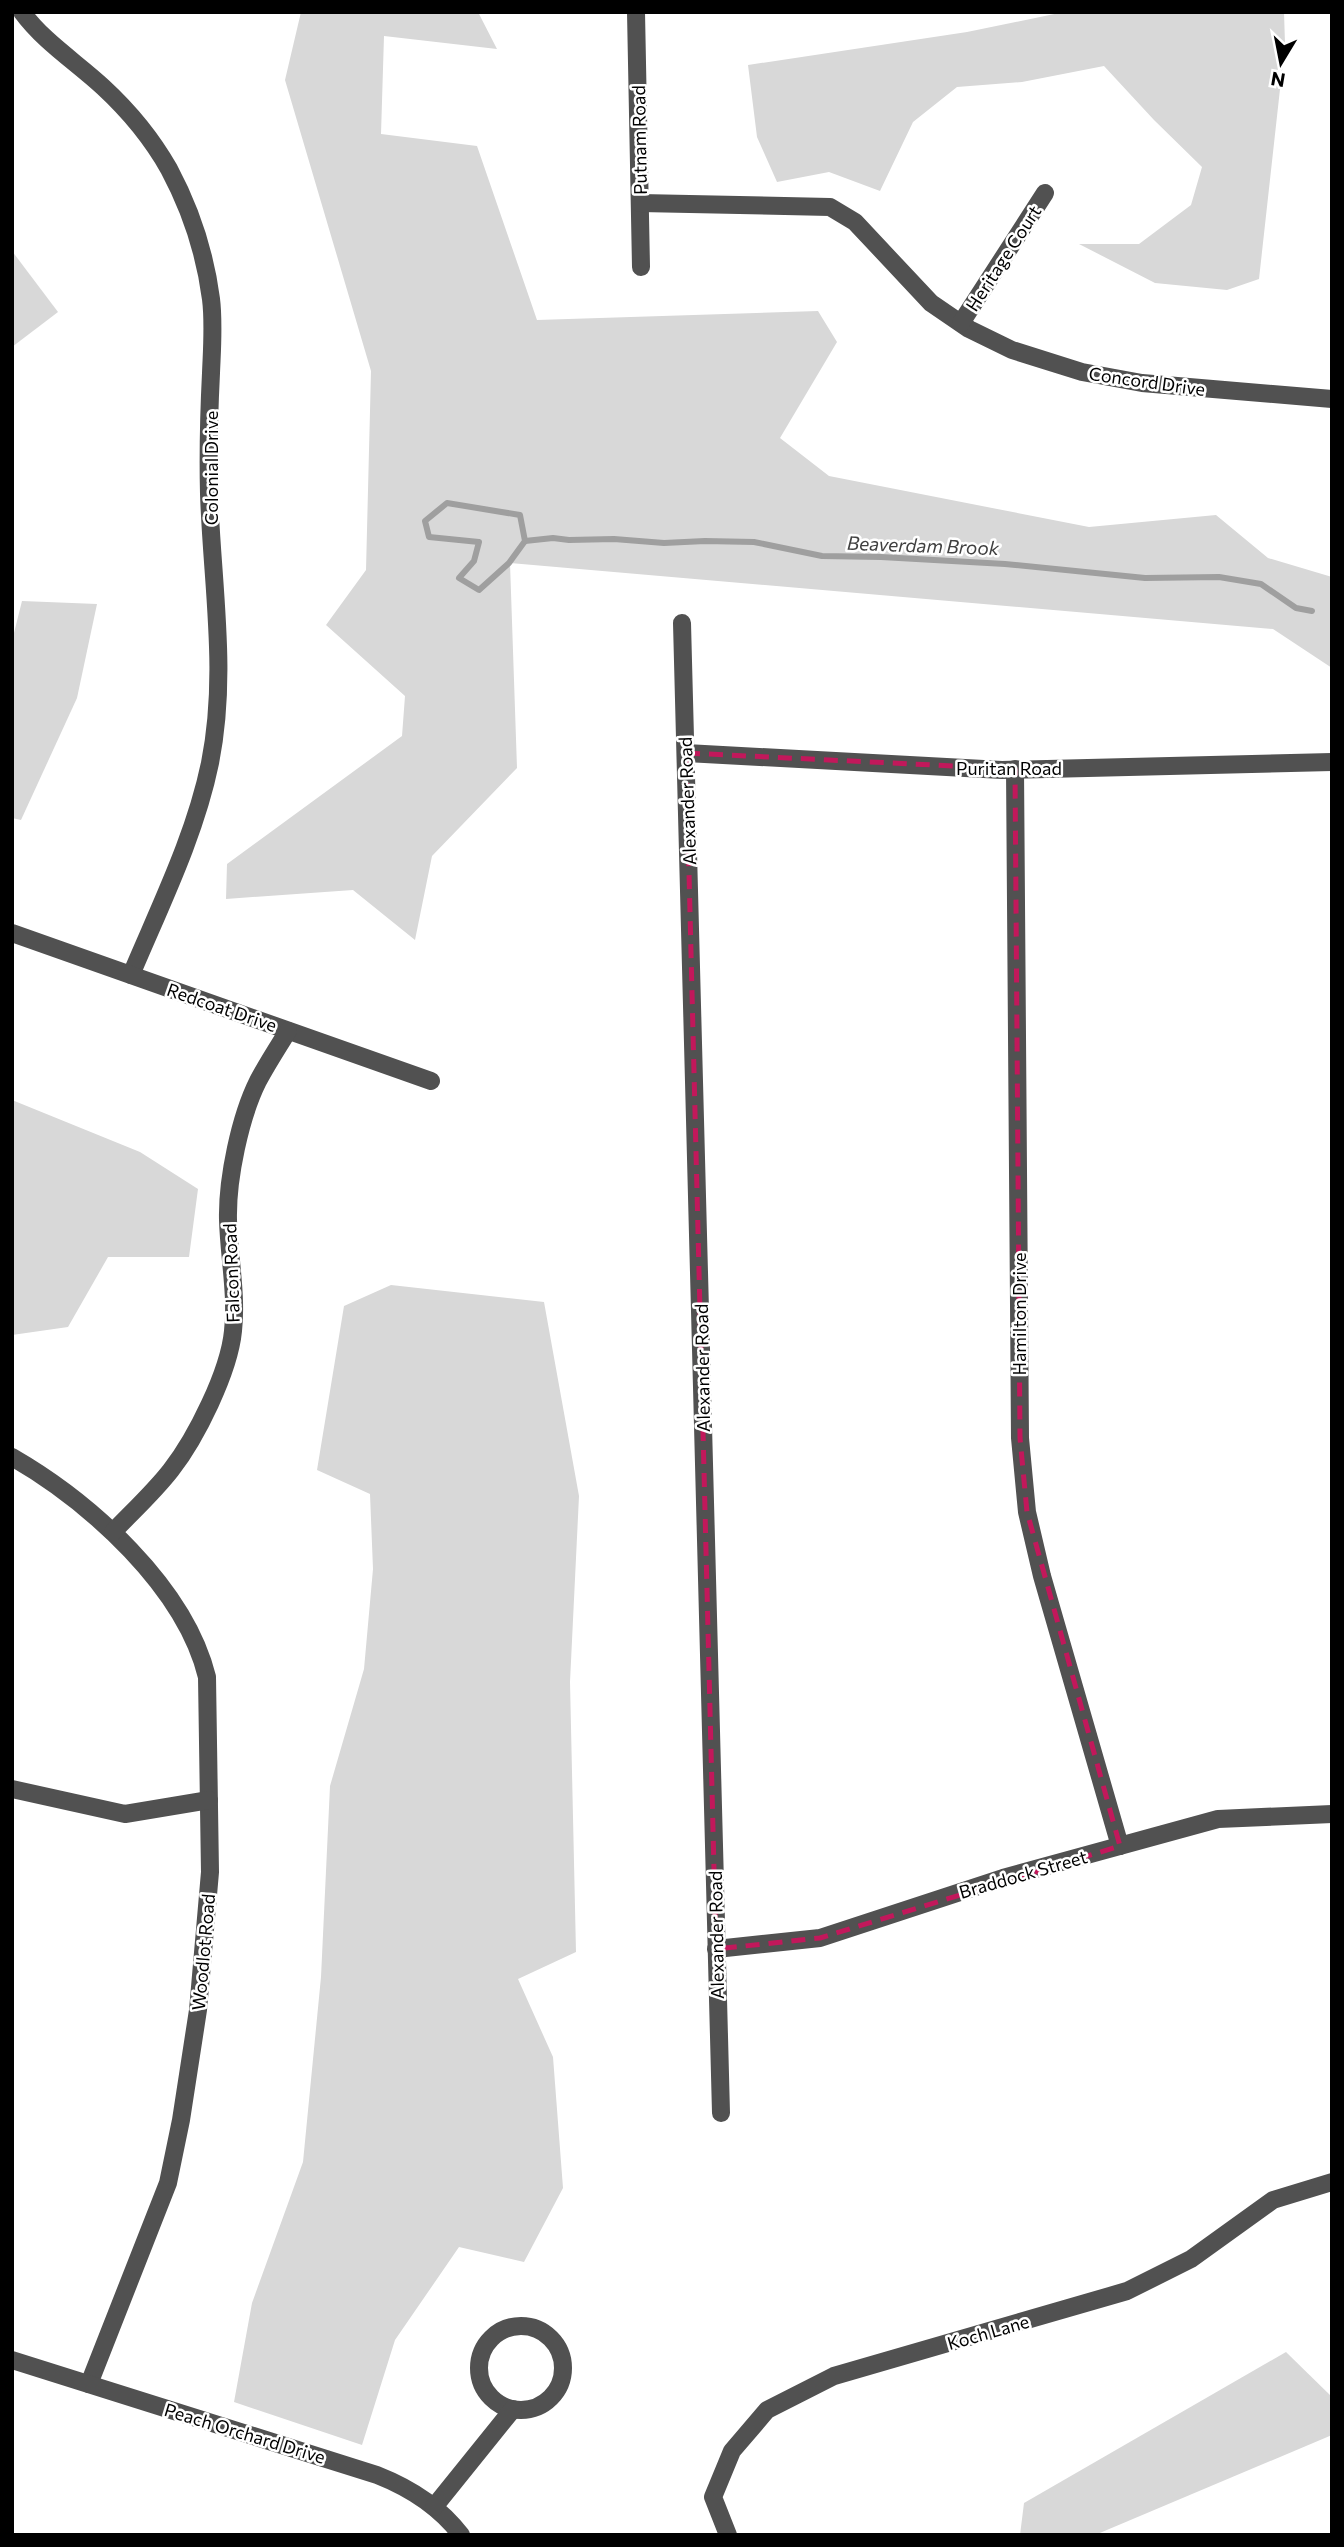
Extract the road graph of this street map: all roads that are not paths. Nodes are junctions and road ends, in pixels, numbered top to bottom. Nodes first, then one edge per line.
1 (22, 12) edge
2 (636, 12) edge
3 (1045, 193) dead end
4 (640, 203) junction
5 (641, 267) dead end
6 (961, 323) junction
7 (1332, 400) edge
8 (682, 623) dead end
9 (686, 753) junction
10 (1332, 762) edge
11 (1015, 769) junction
12 (12, 933) edge
13 (131, 975) junction
14 (288, 1031) junction
15 (431, 1080) dead end
16 (12, 1457) edge
17 (113, 1532) junction
18 (12, 1788) edge
19 (209, 1800) junction
20 (1332, 1814) edge
21 (1120, 1846) junction
22 (716, 1949) junction
23 (720, 2113) dead end
24 (1332, 2182) edge
25 (12, 2360) edge
26 (89, 2384) junction
27 (513, 2409) junction
28 (435, 2507) junction
29 (461, 2535) edge
30 (728, 2535) edge

1 - 13 street, Colonial Drive
2 - 4 street, Putnam Road
3 - 6 street, Heritage Court
4 - 5 street, Putnam Road
4 - 6 street, Concord Drive
6 - 7 street, Concord Drive
8 - 9 street, Alexander Road
9 - 11 street, Puritan Road
9 - 22 street, Alexander Road
10 - 11 street, Puritan Road
11 - 21 street, Hamilton Drive
12 - 13 street, Redcoat Drive
13 - 14 street, Redcoat Drive
14 - 15 street, Redcoat Drive
14 - 17 street, Falcon Road
16 - 17 street, Woodlot Road
17 - 19 street, Woodlot Road
18 - 19 street
19 - 26 street, Woodlot Road
20 - 21 street, Braddock Street
21 - 22 street, Braddock Street
22 - 23 street, Alexander Road
24 - 30 street, Koch Lane
25 - 26 street, Peach Orchard Drive
26 - 28 street, Peach Orchard Drive
27 - 27 street
27 - 28 street
28 - 29 street, Peach Orchard Drive

